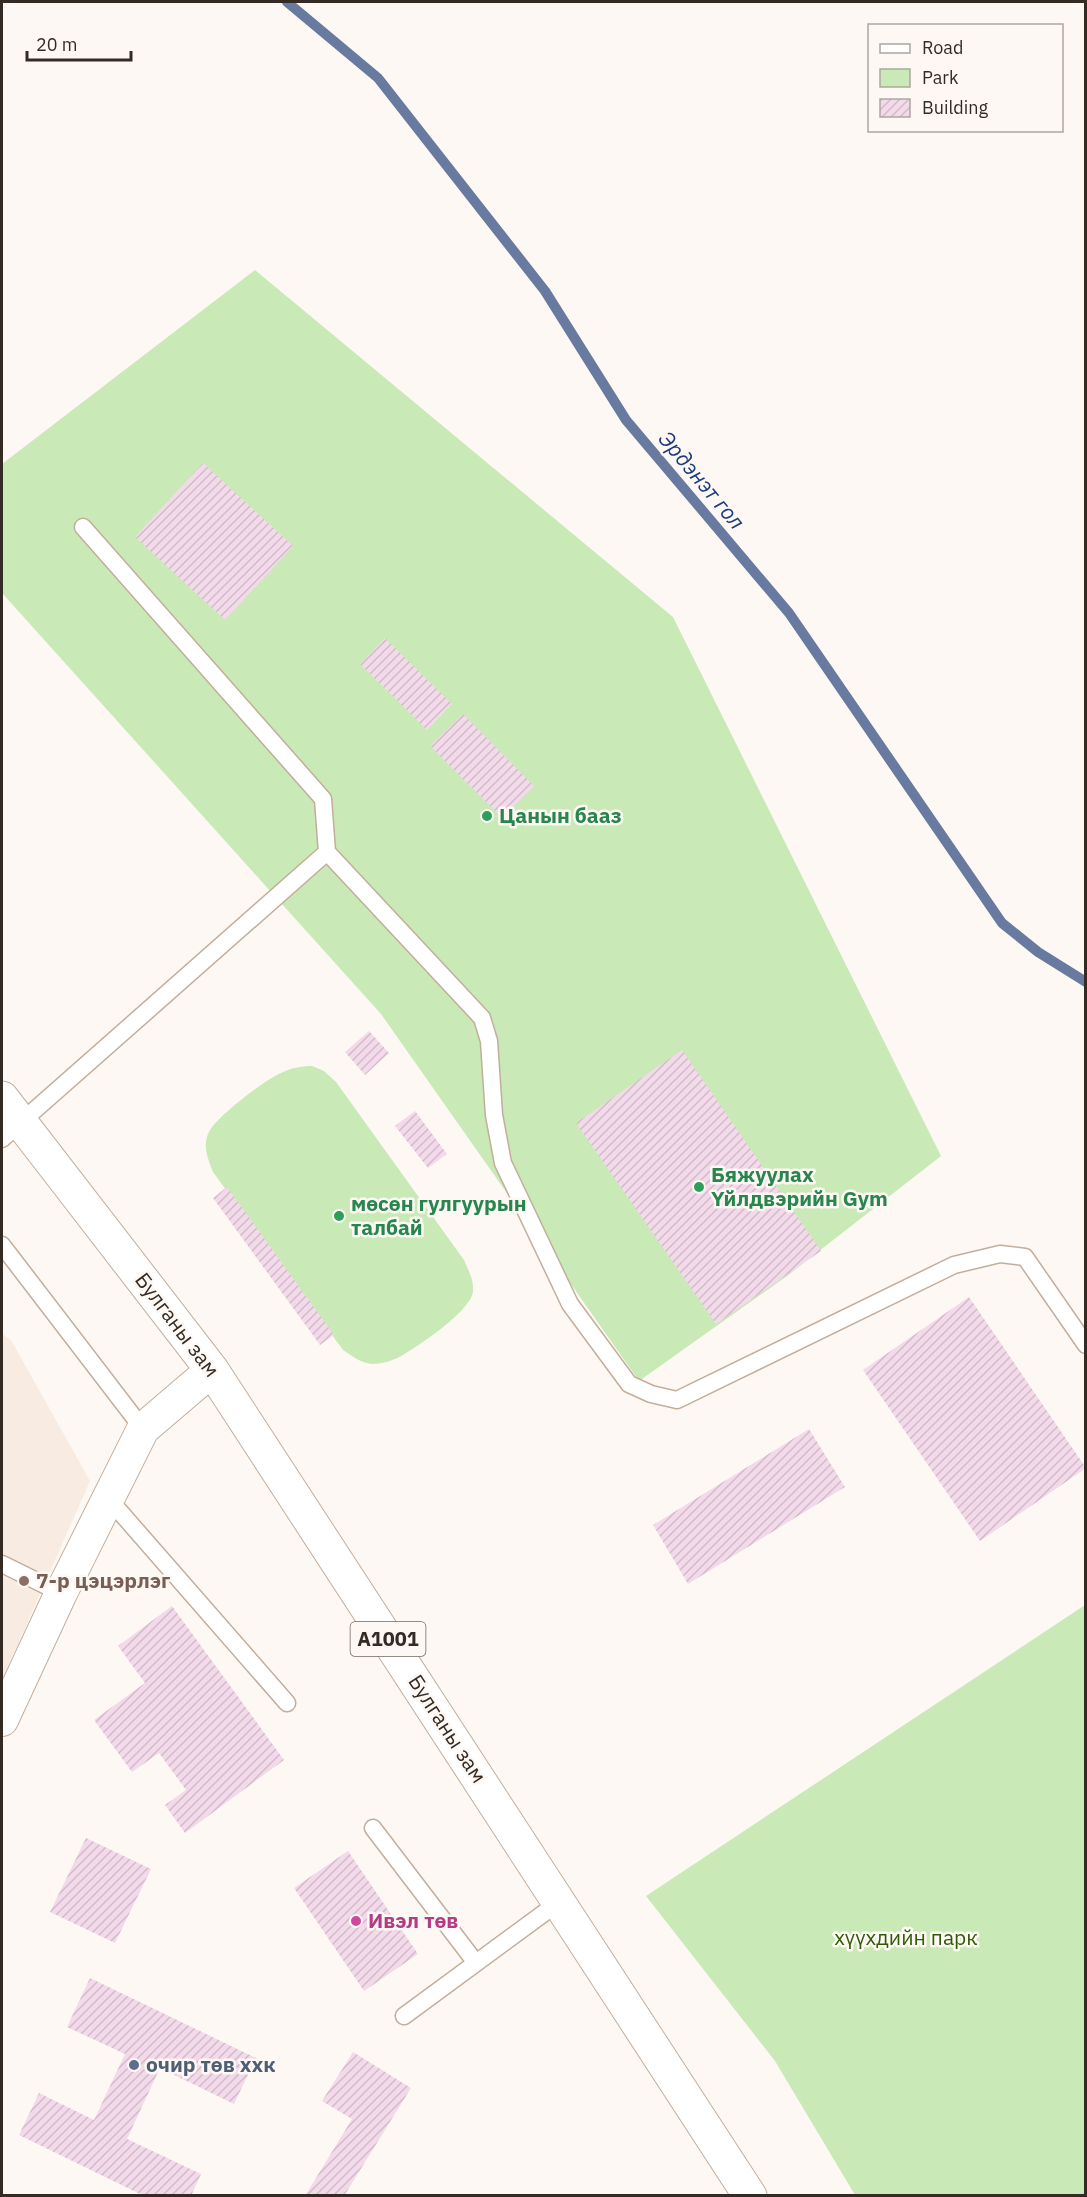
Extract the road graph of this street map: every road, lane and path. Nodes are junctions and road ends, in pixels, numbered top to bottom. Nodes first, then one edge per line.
1 (83, 527) dead end
2 (327, 852) junction
3 (8, 1120) edge
4 (2, 1245) edge
5 (1086, 1345) edge
6 (212, 1370) junction
7 (143, 1429) junction
8 (108, 1498) junction
9 (2, 1564) edge
10 (61, 1593) junction
11 (287, 1702) dead end
12 (2, 1720) edge
13 (373, 1828) dead end
14 (559, 1902) junction
15 (476, 1963) junction
16 (404, 2016) dead end
17 (750, 2196) edge

1 - 2 lane
2 - 3 lane
2 - 5 lane
3 - 6 highway, Булганы зам / A1001
4 - 7 lane
6 - 7 street
6 - 14 highway, Булганы зам / A1001
7 - 8 street
8 - 10 street
8 - 11 lane
9 - 10 lane
10 - 12 street
13 - 15 lane
14 - 15 lane
14 - 17 highway, Булганы зам / A1001
15 - 16 lane

